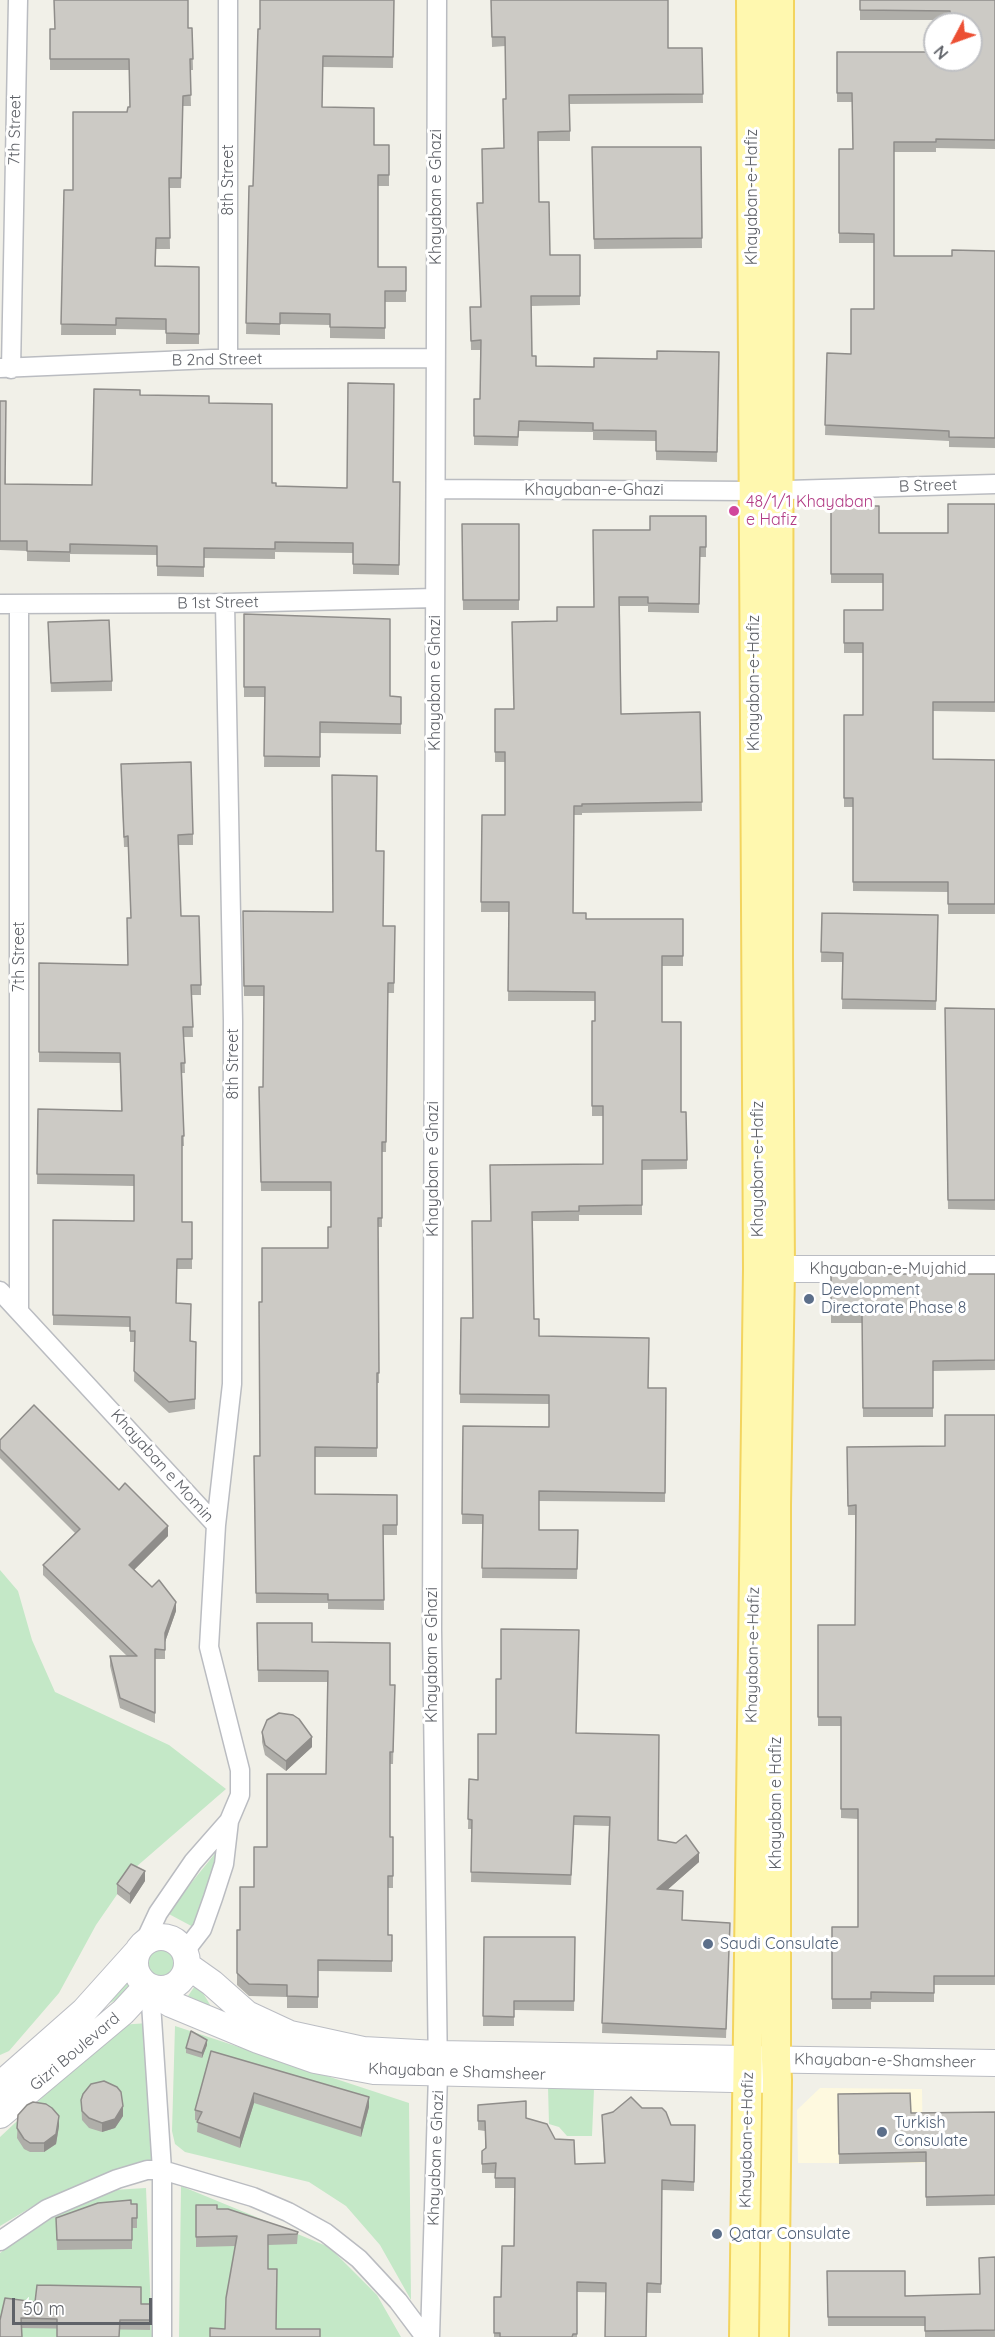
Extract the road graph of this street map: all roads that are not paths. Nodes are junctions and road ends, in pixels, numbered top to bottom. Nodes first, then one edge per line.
1 (18, 0) edge
2 (228, 0) edge
3 (437, 0) edge
4 (751, 0) edge
5 (780, 0) edge
6 (435, 358) junction
7 (228, 359) junction
8 (6, 368) edge
9 (995, 484) edge
10 (436, 489) junction
11 (766, 491) junction
12 (435, 598) junction
13 (225, 603) junction
14 (0, 604) edge
15 (19, 604) junction
16 (769, 1269) junction
17 (995, 1269) edge
18 (0, 1291) edge
19 (19, 1310) junction
20 (216, 1525) junction
21 (229, 1821) junction
22 (140, 1948) junction
23 (186, 1959) junction
24 (150, 1988) junction
25 (995, 2063) edge
26 (438, 2064) junction
27 (748, 2069) junction
28 (777, 2070) junction
29 (0, 2085) edge
30 (0, 2115) edge
31 (162, 2170) junction
32 (0, 2241) edge
33 (162, 2337) edge
34 (425, 2337) edge
35 (430, 2337) edge
36 (744, 2337) edge
37 (774, 2337) edge

1 - 8 street, 7th Street
2 - 7 street, 8th Street
3 - 6 street, Khayaban e Ghazi
4 - 11 main road, Khayaban-e-Hafiz
5 - 11 main road, Khayaban-e-Hafiz
6 - 7 street, B 2nd Street
6 - 10 street, Khayaban e Ghazi
7 - 8 street, B 2nd Street
9 - 11 street, B Street
10 - 11 street, Khayaban-e-Ghazi
10 - 12 street, Khayaban e Ghazi
11 - 16 main road, Khayaban-e-Hafiz
12 - 13 street, B 1st Street
12 - 26 street, Khayaban e Ghazi
13 - 15 street, B 1st Street
13 - 20 street, 8th Street
14 - 15 street, B 1st Street
15 - 19 street, 7th Street
16 - 17 main road, Khayaban-e-Mujahid
16 - 27 main road, Khayaban-e-Hafiz
16 - 28 main road, Khayaban e Hafiz
18 - 19 street, Khayaban e Momin
19 - 20 street, Khayaban e Momin
20 - 21 street, Khayaban e Momin
21 - 22 street, Khayaban e Momin
21 - 23 street, Khayaban e Momin
22 - 23 main road
22 - 24 main road
22 - 29 main road, Gizri Boulevard
23 - 24 main road
23 - 26 main road, Khayaban e Shamsheer
24 - 26 main road, Khayaban e Shamsheer
24 - 30 main road, Gizri Boulevard
24 - 31 street
25 - 28 main road, Khayaban-e-Shamsheer
26 - 27 main road, Khayaban e Shamsheer
26 - 35 street, Khayaban e Ghazi
27 - 28 main road, Khayaban e Shamsheer
27 - 36 main road, Khayaban-e-Hafiz
28 - 37 main road, Khayaban e Hafiz
31 - 32 street
31 - 33 street
31 - 34 street

